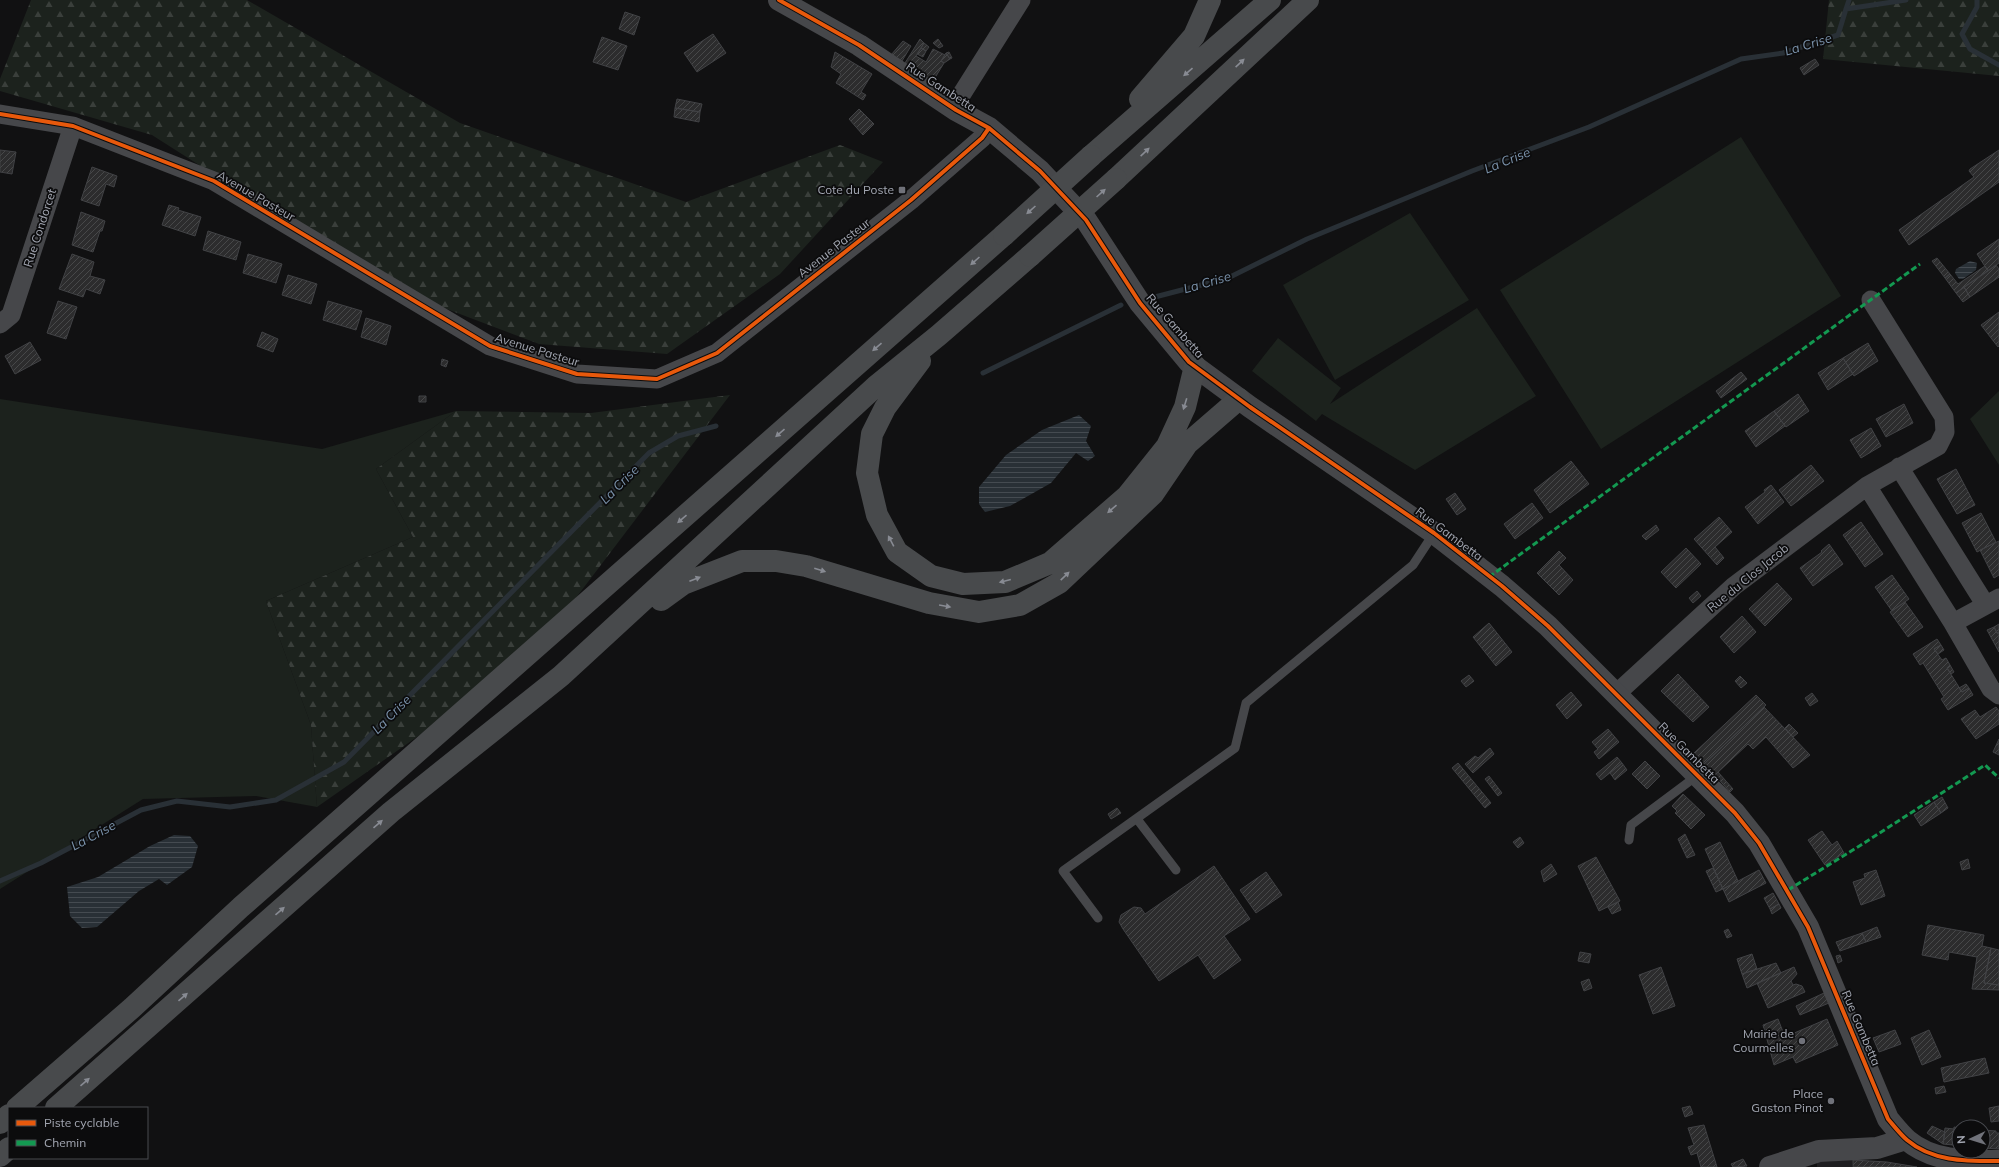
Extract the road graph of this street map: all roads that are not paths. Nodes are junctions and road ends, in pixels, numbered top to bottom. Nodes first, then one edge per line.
1 (779, 0) edge
2 (1021, 0) edge
3 (1210, 0) edge
4 (1270, 0) edge
5 (1308, 0) edge
6 (956, 110) junction
7 (0, 114) edge
8 (73, 126) junction
9 (989, 128) junction
10 (1091, 156) junction
11 (1871, 300) dead end
12 (0, 324) edge
13 (939, 336) junction
14 (1195, 366) junction
15 (1239, 399) junction
16 (1899, 467) junction
17 (1867, 486) junction
18 (1434, 533) junction
19 (1992, 601) edge
20 (1953, 623) junction
21 (561, 676) junction
22 (1616, 694) junction
23 (1999, 695) edge
24 (1698, 775) junction
25 (1136, 819) junction
26 (1629, 840) dead end
27 (1176, 870) dead end
28 (1098, 918) dead end
29 (18, 1107) edge
30 (57, 1107) edge
31 (8, 1116) edge
32 (0, 1123) edge
33 (1906, 1139) junction
34 (8, 1149) edge
35 (0, 1156) edge
36 (1805, 1161) edge
37 (1999, 1161) edge
38 (1770, 1167) edge

1 - 6 street, Rue Gambetta
2 - 6 street
3 - 10 highway
4 -> 10 highway
13 -> 5 highway, bridge
6 - 9 street, Rue Gambetta
7 - 8 street, Avenue Pasteur
8 - 9 street, Avenue Pasteur
8 - 12 street, Rue Condorcet
9 - 14 street, Rue Gambetta
10 -> 29 highway, bridge
11 - 16 street, Rue du Clos Jacob
14 -> 13 highway
13 - 21 highway
14 - 15 street, Rue Gambetta
15 - 18 street, Rue Gambetta
21 -> 15 highway
16 - 17 street, Rue du Clos Jacob
16 - 19 street
17 - 20 street
17 - 22 street, Rue du Clos Jacob
18 - 22 street, Rue Gambetta
18 - 25 lane
19 - 20 street
20 - 23 street
30 -> 21 highway
22 - 24 street, Rue Gambetta
24 - 26 lane
24 - 33 street, Rue Gambetta
25 - 27 lane
25 - 28 lane
31 - 32 highway
33 - 36 street
33 - 37 street, Rue Gambetta
34 - 35 highway
36 - 38 street

